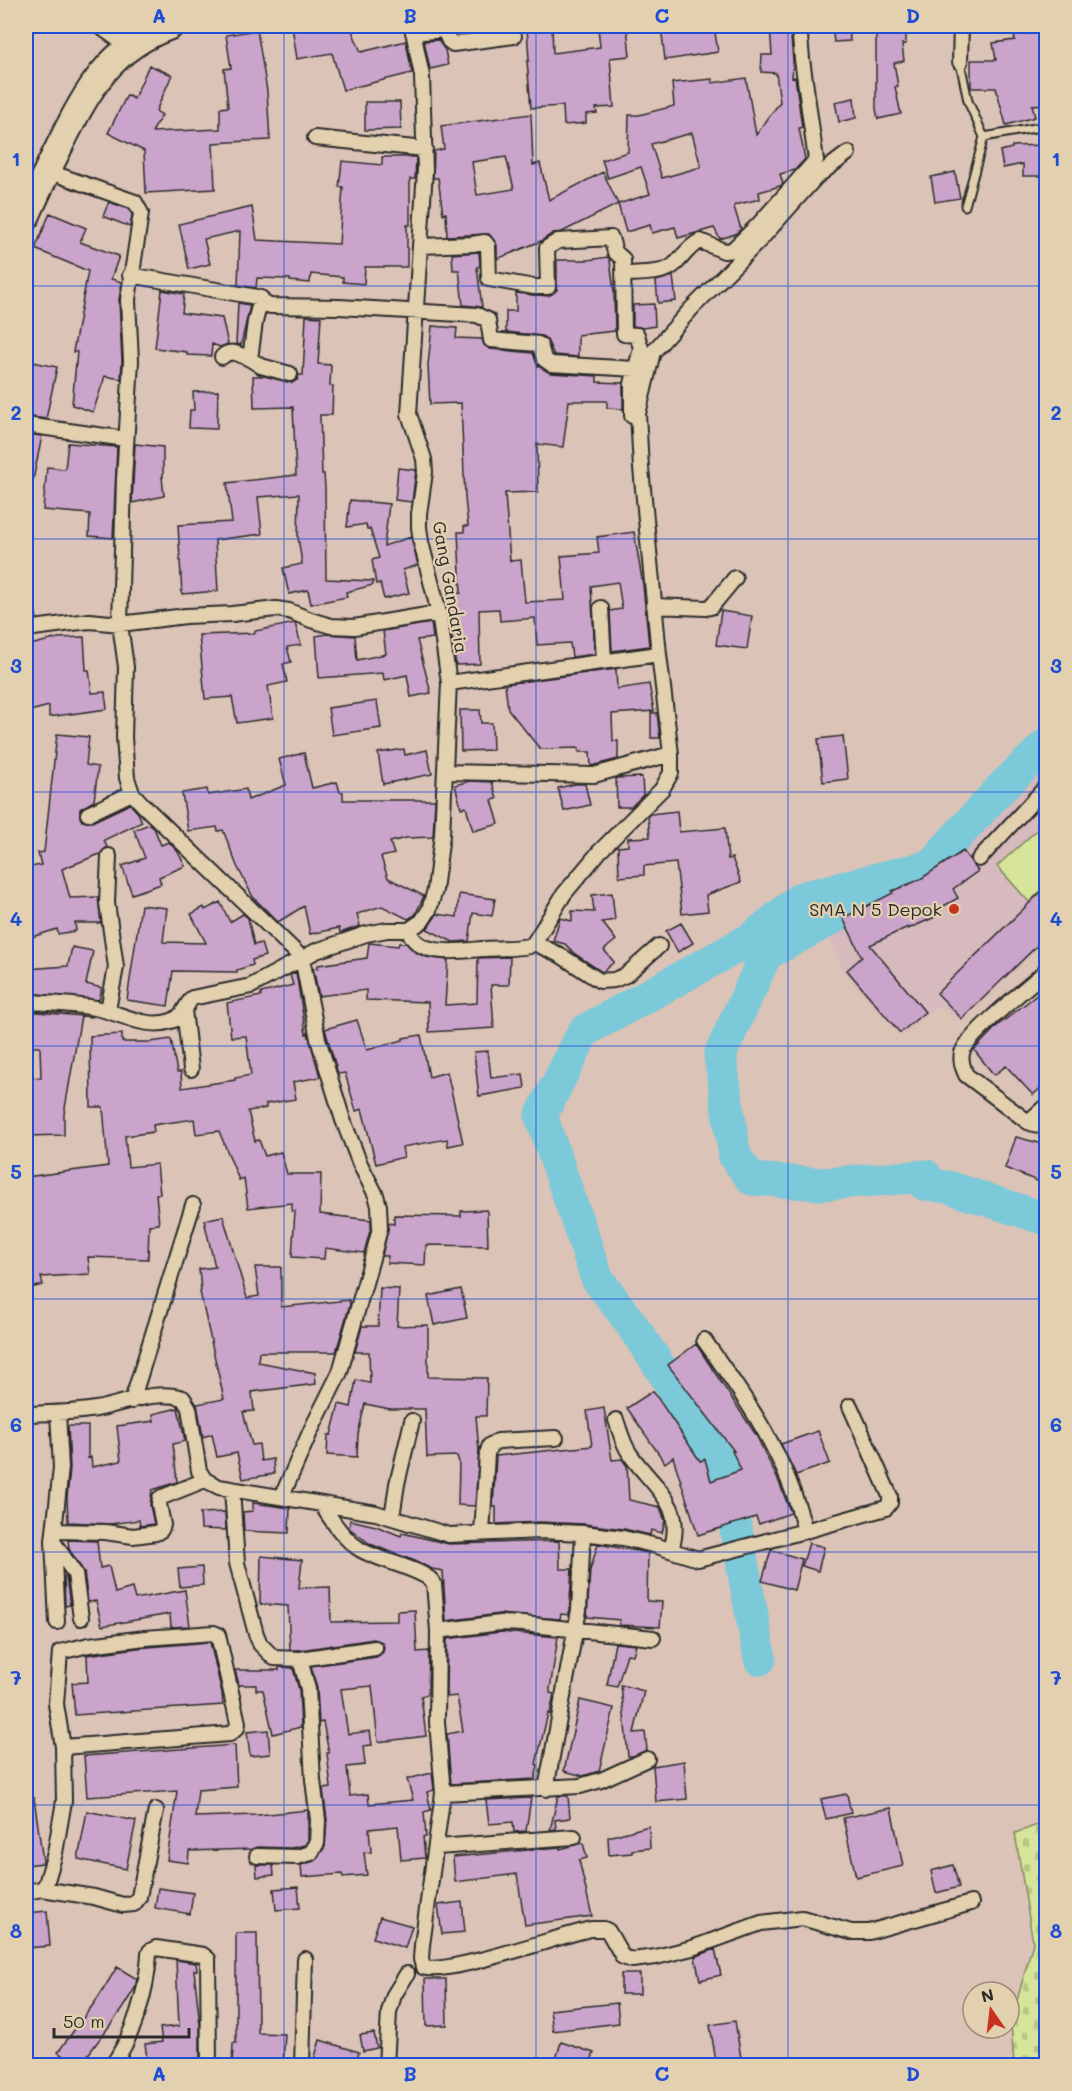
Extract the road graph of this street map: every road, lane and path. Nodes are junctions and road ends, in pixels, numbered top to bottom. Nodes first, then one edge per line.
1 (99, 26) edge
2 (170, 26) edge
3 (800, 26) edge
4 (961, 26) edge
5 (412, 29) edge
6 (514, 36) dead end
7 (129, 47) junction
8 (960, 62) joint
9 (1047, 126) edge
10 (984, 137) junction
11 (315, 138) dead end
12 (425, 149) junction
13 (848, 153) dead end
14 (813, 172) junction
15 (37, 182) edge
16 (965, 206) dead end
17 (26, 217) edge
18 (421, 246) junction
19 (624, 274) junction
20 (130, 275) junction
21 (261, 298) junction
22 (416, 313) junction
23 (647, 350) junction
24 (222, 357) dead end
25 (250, 359) junction
26 (635, 369) junction
27 (290, 374) dead end
28 (26, 425) edge
29 (126, 440) junction
30 (635, 442) junction
31 (632, 462) dead end
32 (735, 578) dead end
33 (26, 602) edge
34 (654, 606) junction
35 (601, 608) dead end
36 (439, 613) junction
37 (120, 624) junction
38 (28, 629) edge
39 (659, 654) junction
40 (604, 661) junction
41 (448, 683) junction
42 (671, 754) junction
43 (446, 772) junction
44 (1047, 787) edge
45 (132, 793) junction
46 (88, 814) dead end
47 (109, 856) dead end
48 (979, 859) dead end
49 (409, 930) junction
50 (530, 945) junction
51 (659, 946) dead end
52 (302, 958) junction
53 (1047, 971) edge
54 (26, 1002) edge
55 (108, 1010) junction
56 (184, 1010) junction
57 (191, 1069) dead end
58 (1047, 1106) edge
59 (1028, 1122) junction
60 (1047, 1128) edge
61 (193, 1205) dead end
62 (704, 1340) dead end
63 (132, 1401) junction
64 (850, 1406) dead end
65 (58, 1413) junction
66 (26, 1414) edge
67 (616, 1420) dead end
68 (412, 1421) dead end
69 (556, 1438) dead end
70 (205, 1479) junction
71 (232, 1489) junction
72 (282, 1496) junction
73 (321, 1504) junction
74 (392, 1517) junction
75 (805, 1531) junction
76 (482, 1533) junction
77 (583, 1533) junction
78 (54, 1536) junction
79 (671, 1550) junction
80 (81, 1618) dead end
81 (57, 1622) dead end
82 (576, 1629) junction
83 (438, 1630) junction
84 (653, 1638) dead end
85 (375, 1647) dead end
86 (300, 1659) junction
87 (63, 1747) junction
88 (647, 1760) dead end
89 (546, 1789) junction
90 (443, 1793) junction
91 (156, 1810) dead end
92 (574, 1837) dead end
93 (437, 1847) junction
94 (257, 1856) dead end
95 (42, 1889) junction
96 (26, 1892) edge
97 (971, 1903) dead end
98 (305, 1959) dead end
99 (407, 1974) dead end
100 (118, 2063) edge
101 (209, 2066) edge
102 (302, 2066) edge
103 (387, 2066) edge

1 - 7 street
2 - 7 highway
3 - 14 street
4 - 8 street
5 - 6 street
5 - 12 street, Gang Gandaria
7 - 15 highway
8 - 10 lane
9 - 10 lane
10 - 16 lane
11 - 12 street
12 - 18 street, Gang Gandaria
13 - 14 street
14 - 19 street
14 - 23 street
15 - 17 highway
15 - 20 street
18 - 19 street
18 - 22 street, Gang Gandaria
19 - 23 street
20 - 21 street
20 - 29 street
21 - 22 street
21 - 25 street
22 - 26 street
22 - 36 street, Gang Gandaria
23 - 26 street
23 - 30 street
24 - 25 street
25 - 27 street
26 - 30 street
28 - 29 street
29 - 37 street
30 - 31 street
30 - 34 street
32 - 34 street
33 - 38 street
34 - 39 street
35 - 40 street
36 - 37 street
36 - 41 street, Gang Gandaria
37 - 38 street
37 - 45 street
39 - 40 street
39 - 42 street
40 - 41 street
41 - 43 street, Gang Gandaria
42 - 43 street
42 - 50 street
43 - 49 street, Gang Gandaria
44 - 48 street
45 - 46 street
45 - 52 street
47 - 55 street
49 - 50 street
49 - 52 street
50 - 51 street
52 - 56 street
52 - 72 street
53 - 59 street
54 - 55 street
55 - 56 street
56 - 57 street
58 - 59 street
59 - 60 street
61 - 63 street
62 - 75 street
63 - 65 street
63 - 70 street
64 - 75 street
65 - 66 street
65 - 78 street
67 - 79 street
68 - 74 street
69 - 76 street
70 - 71 street
70 - 78 street
71 - 72 street
71 - 86 street
72 - 73 street
73 - 74 street
73 - 83 street
74 - 76 street
75 - 79 street
76 - 77 street
77 - 79 street
77 - 82 street
78 - 80 street
78 - 81 street
82 - 83 street
82 - 84 street
82 - 89 street
83 - 90 street
85 - 86 street
86 - 94 street
87 - 87 street
87 - 95 street
88 - 89 street
89 - 90 street
90 - 93 street
91 - 95 street
92 - 93 street
93 - 97 street
95 - 96 street
98 - 102 street
99 - 103 street
100 - 101 street

